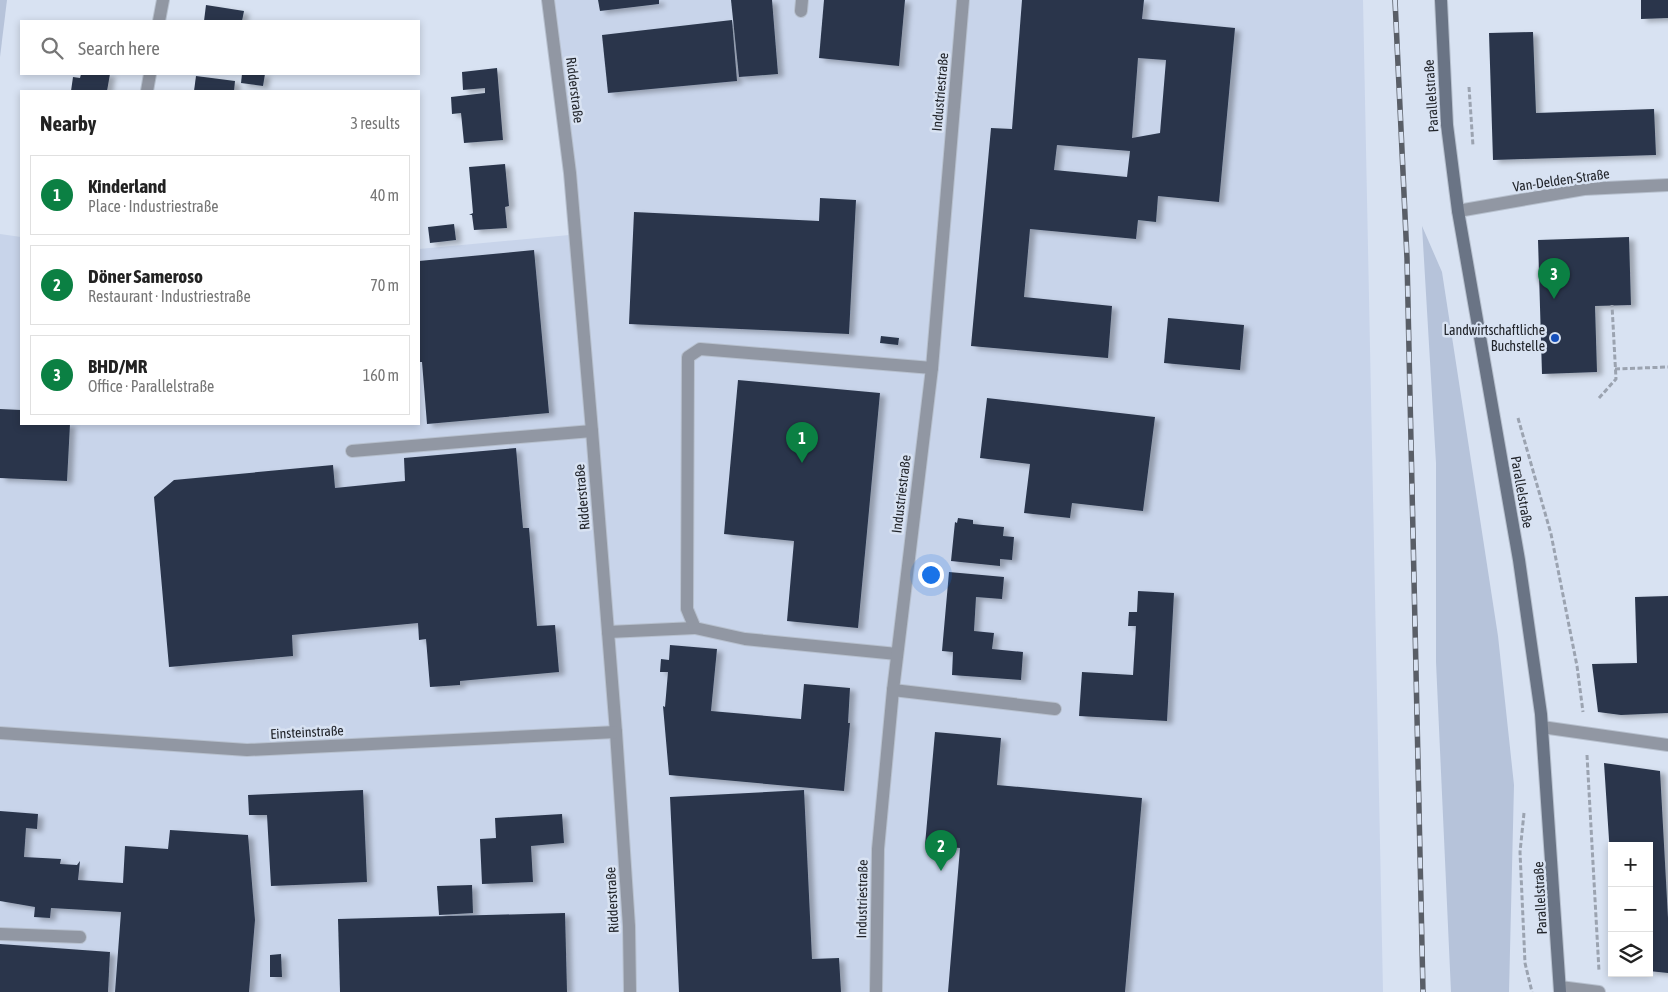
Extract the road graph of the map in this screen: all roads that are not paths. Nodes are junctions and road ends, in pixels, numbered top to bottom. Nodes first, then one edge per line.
1 (163, 0) edge
2 (548, 0) edge
3 (963, 0) edge
4 (1441, 0) edge
5 (160, 20) edge
6 (150, 75) edge
7 (147, 90) edge
8 (1668, 185) edge
9 (1458, 210) junction
10 (932, 368) junction
11 (592, 432) junction
12 (352, 451) dead end
13 (695, 628) junction
14 (608, 632) junction
15 (897, 654) junction
16 (892, 690) junction
17 (1055, 709) dead end
18 (1542, 727) junction
19 (616, 732) junction
20 (0, 733) edge
21 (1668, 745) edge
22 (0, 934) edge
23 (80, 937) dead end
24 (1560, 989) edge
25 (630, 992) edge
26 (876, 992) edge
27 (1599, 992) edge

1 - 5 street
2 - 11 street, Ridderstraße
3 - 10 street, Industriestraße
4 - 9 main road, Parallelstraße
6 - 7 street
8 - 9 street, Van-Delden-Straße
9 - 18 main road, Parallelstraße
10 - 13 street
10 - 15 street, Industriestraße
11 - 12 street
11 - 14 street, Ridderstraße
13 - 14 street
13 - 15 street
14 - 19 street, Ridderstraße
15 - 16 street, Industriestraße
16 - 17 street
16 - 26 street, Industriestraße
18 - 21 street
18 - 24 main road, Parallelstraße
19 - 20 street, Einsteinstraße
19 - 25 street, Ridderstraße
22 - 23 street
24 - 27 street

